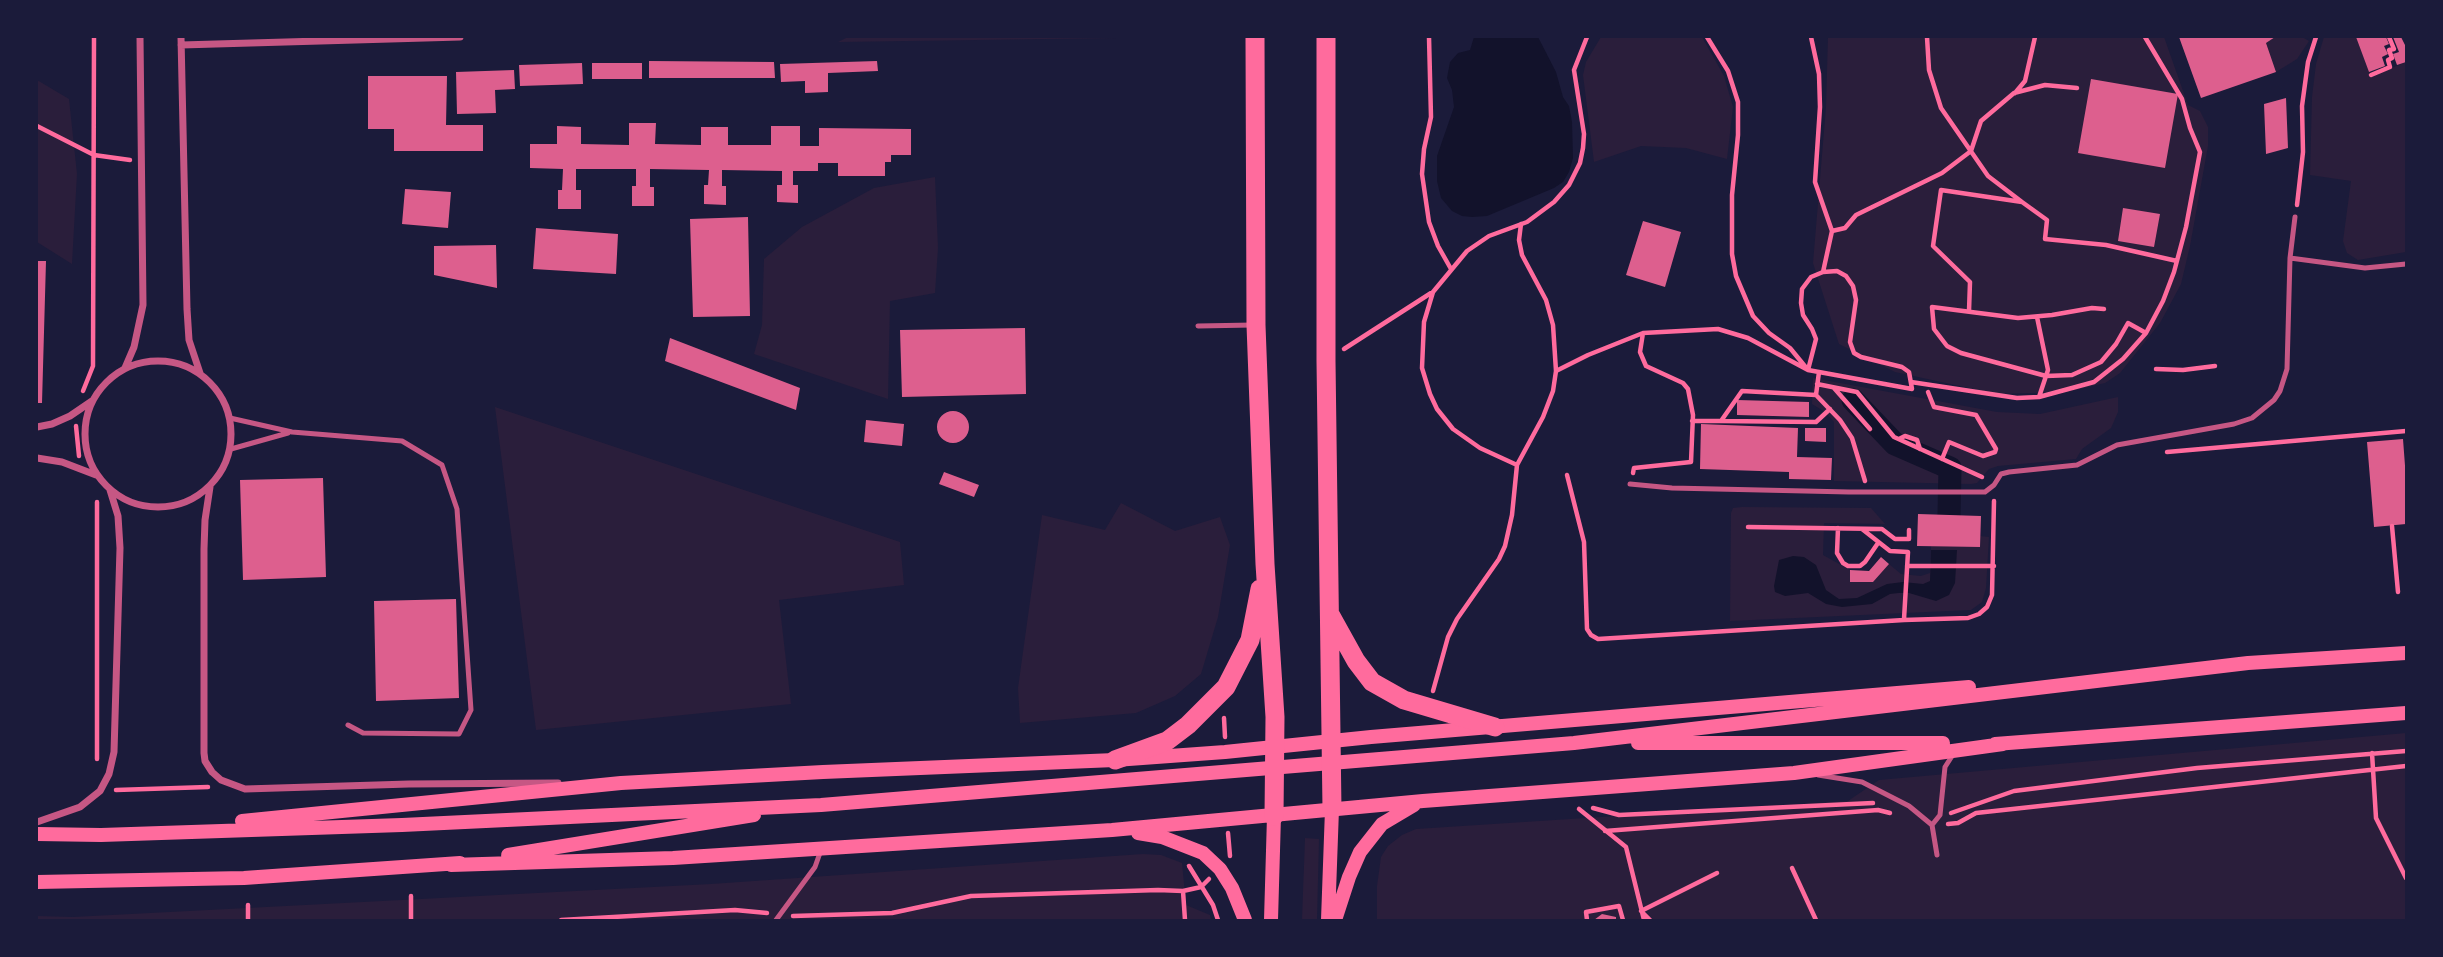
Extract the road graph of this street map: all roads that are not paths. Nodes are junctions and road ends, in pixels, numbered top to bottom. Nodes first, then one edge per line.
1 (140, 37) edge
2 (460, 37) edge
3 (1255, 37) edge
4 (1326, 37) edge
5 (370, 38) edge
6 (181, 41) edge
7 (2295, 217) road end
8 (2290, 258) junction
9 (2406, 264) edge
10 (1256, 325) junction
11 (1198, 326) dead end
12 (125, 368) junction
13 (200, 373) junction
14 (93, 400) junction
15 (230, 418) junction
16 (37, 427) edge
17 (292, 432) junction
18 (231, 449) junction
19 (37, 458) edge
20 (97, 475) junction
21 (1630, 484) dead end
22 (210, 487) junction
23 (110, 490) junction
24 (1265, 564) junction
25 (1329, 611) junction
26 (2406, 653) edge
27 (2248, 663) junction
28 (2406, 713) edge
29 (348, 725) dead end
30 (1495, 727) junction
31 (1332, 741) junction
32 (1574, 743) junction
33 (2003, 744) junction
34 (1275, 747) junction
35 (1964, 748) junction
36 (1115, 760) junction
37 (1794, 773) junction
38 (621, 783) junction
39 (1423, 802) junction
40 (821, 804) junction
41 (1332, 810) junction
42 (1274, 816) junction
43 (37, 822) edge
44 (1933, 825) junction
45 (1112, 830) junction
46 (37, 835) edge
47 (101, 835) junction
48 (822, 848) junction
49 (1937, 855) dead end
50 (451, 865) junction
51 (37, 882) edge
52 (776, 920) edge
53 (1245, 920) edge
54 (1270, 920) edge
55 (1328, 920) edge
56 (1335, 920) edge

1 - 12 street
2 - 5 street
3 - 10 highway
4 - 25 highway
5 - 6 street
6 - 13 street
7 - 8 lane
8 - 9 lane
8 - 21 lane
10 - 11 lane
10 - 24 highway
12 - 13 street
12 - 14 street
13 - 15 street
14 - 16 street
14 - 20 street
15 - 17 lane
15 - 18 street
17 - 18 lane
17 - 29 lane
18 - 22 street
19 - 20 street
20 - 23 street
22 - 23 street
22 - 38 street
23 - 43 street
24 - 34 highway
24 - 36 highway
25 - 30 highway
25 - 31 highway
26 - 27 main road
27 - 30 main road
27 - 32 main road
28 - 33 main road
30 - 31 main road
31 - 34 main road
31 - 41 highway
32 - 33 main road
32 - 40 main road
33 - 35 main road
34 - 36 main road
34 - 42 highway
35 - 37 main road
35 - 44 lane
36 - 38 main road
37 - 39 main road
37 - 44 lane
38 - 47 main road
39 - 41 main road
39 - 56 main road
40 - 47 main road
40 - 50 main road
41 - 42 main road
41 - 55 main road
42 - 45 main road
42 - 54 main road
44 - 49 lane
45 - 48 main road
45 - 53 main road
46 - 47 main road
48 - 50 main road
48 - 52 lane
50 - 51 main road

